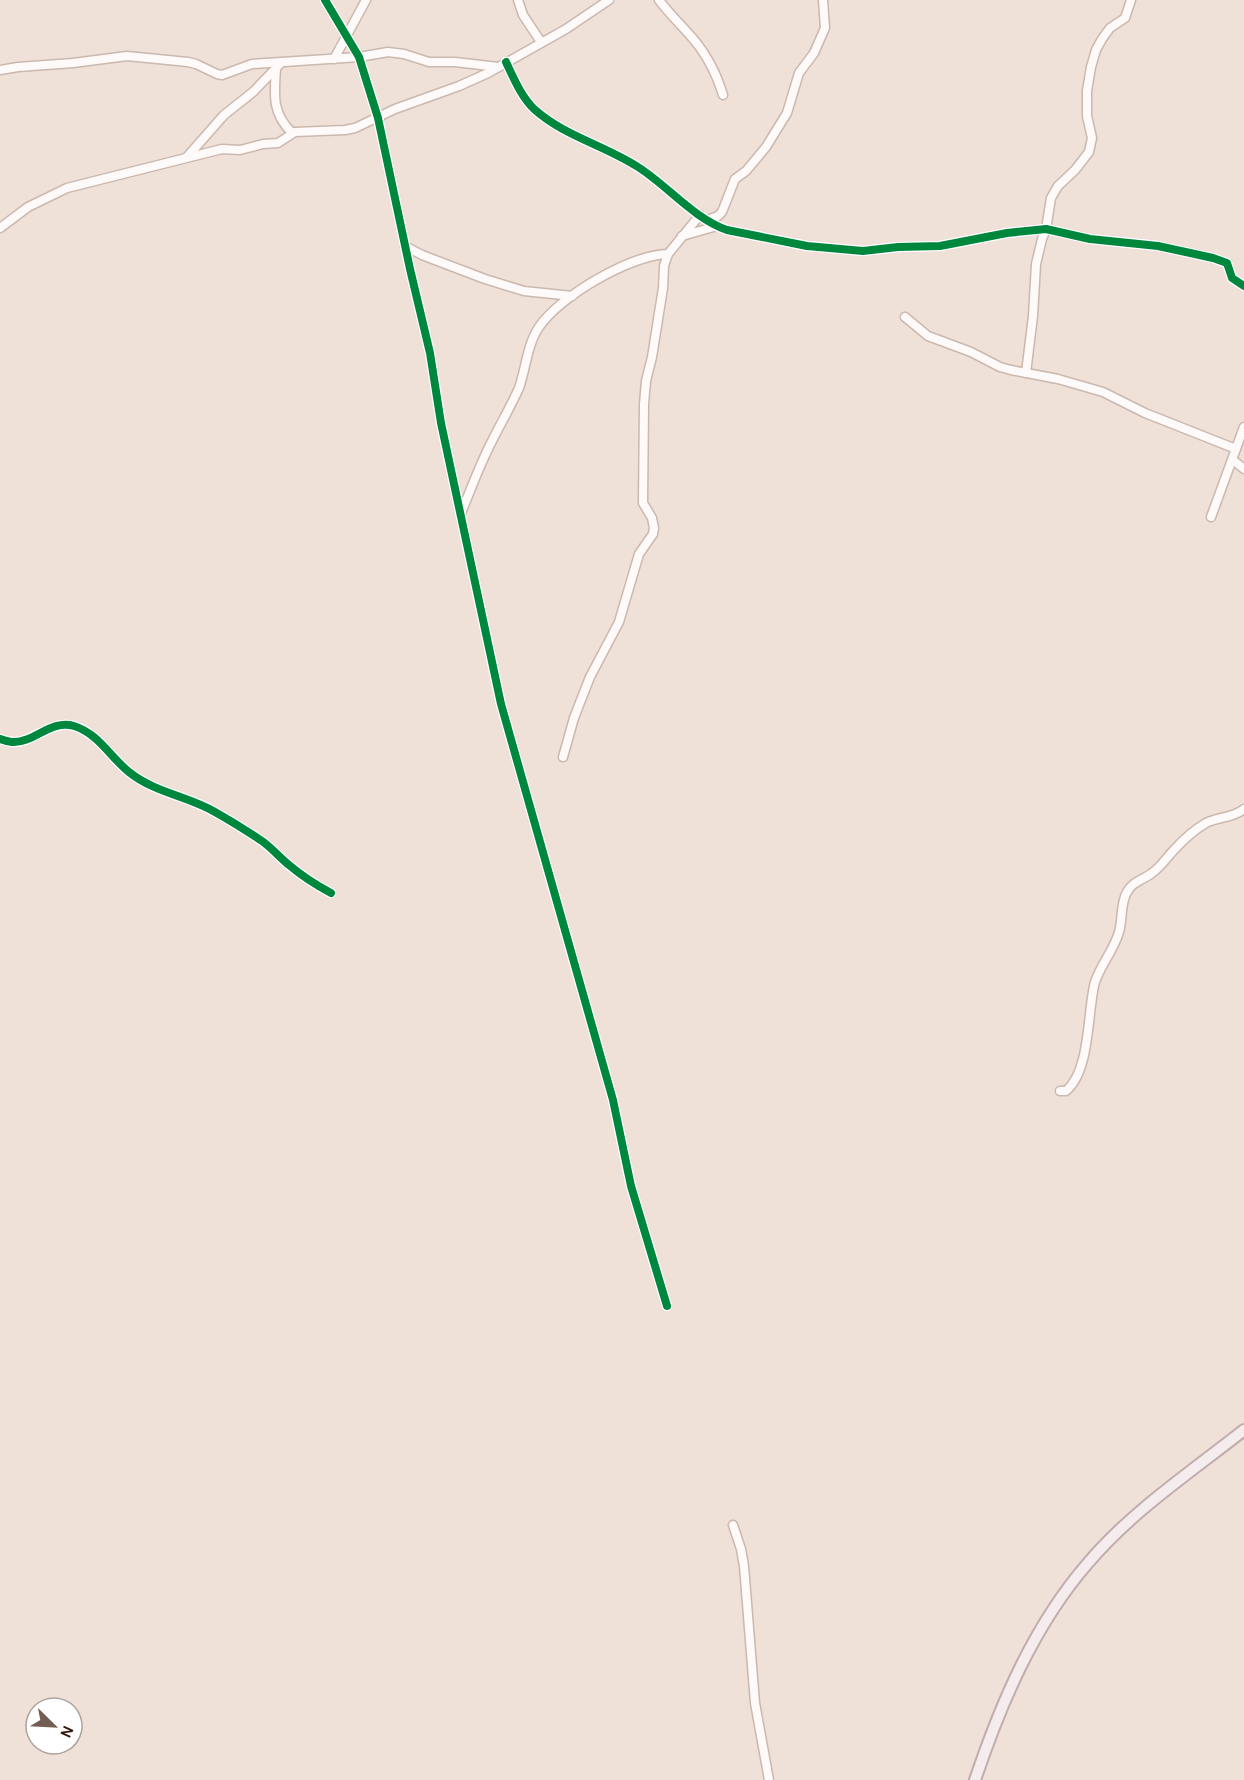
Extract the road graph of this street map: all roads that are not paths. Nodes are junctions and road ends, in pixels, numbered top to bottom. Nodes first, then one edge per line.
1 (325, 0) edge
2 (366, 0) edge
3 (518, 0) edge
4 (609, 0) edge
5 (659, 0) edge
6 (823, 0) edge
7 (1131, 0) edge
8 (346, 34) junction
9 (541, 42) junction
10 (358, 57) junction
11 (334, 59) junction
12 (502, 65) junction
13 (278, 66) junction
14 (0, 70) edge
15 (723, 95) dead end
16 (378, 118) junction
17 (292, 133) junction
18 (187, 157) junction
19 (704, 217) junction
20 (717, 226) junction
21 (0, 228) edge
22 (1046, 229) junction
23 (682, 236) junction
24 (405, 246) junction
25 (668, 254) junction
26 (1244, 286) edge
27 (572, 296) junction
28 (905, 317) dead end
29 (1026, 373) junction
30 (1244, 427) edge
31 (1236, 449) junction
32 (1233, 460) junction
33 (1244, 469) edge
34 (461, 513) junction
35 (1211, 517) dead end
36 (0, 739) edge
37 (563, 757) dead end
38 (1244, 809) edge
39 (331, 893) dead end
40 (1060, 1091) dead end
41 (667, 1306) dead end
42 (1244, 1430) edge
43 (733, 1525) dead end
44 (769, 1780) edge
45 (975, 1780) edge

1 - 8 street
2 - 8 street
3 - 9 street
4 - 9 street
5 - 15 street
6 - 19 street
7 - 22 street
8 - 10 street
8 - 11 street
9 - 12 street
10 - 11 street
10 - 12 street
10 - 16 street
11 - 13 street
12 - 16 street
12 - 19 street
13 - 14 street
13 - 17 street
13 - 18 street
16 - 17 street
16 - 24 street
17 - 18 street
18 - 21 street
19 - 20 street
19 - 23 street
20 - 22 street
20 - 23 street
22 - 26 street
22 - 29 street
23 - 25 street
24 - 27 street
24 - 34 street
25 - 27 street
25 - 37 street
27 - 34 street
28 - 29 street
29 - 31 street
30 - 31 street
31 - 32 street
32 - 33 street
32 - 35 street
34 - 41 street
36 - 39 street
38 - 40 street
42 - 45 main road
43 - 44 street

